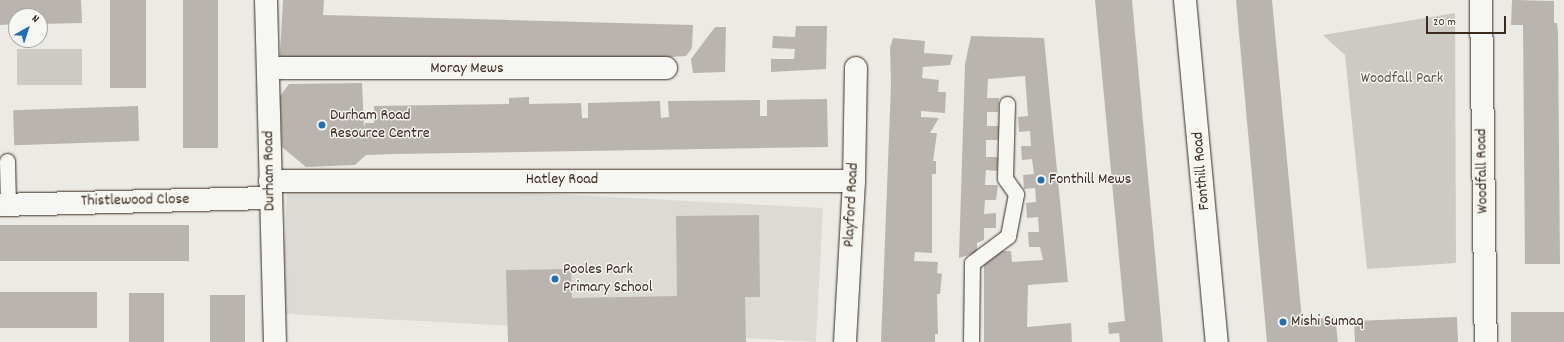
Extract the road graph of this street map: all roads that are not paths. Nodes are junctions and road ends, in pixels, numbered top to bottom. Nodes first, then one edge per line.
1 (266, 0) edge
2 (1185, 0) edge
3 (1480, 0) edge
4 (269, 68) junction
5 (666, 68) dead end
6 (856, 68) dead end
7 (1007, 104) dead end
8 (7, 161) dead end
9 (854, 181) junction
10 (270, 190) junction
11 (4, 204) edge
12 (275, 342) edge
13 (845, 342) edge
14 (971, 342) edge
15 (1217, 342) edge
16 (1486, 342) edge

1 - 4 street, Durham Road
2 - 15 street, Fonthill Road
3 - 16 street, Woodfall Road
4 - 5 street, Moray Mews
4 - 10 street, Durham Road
6 - 9 street, Playford Road
7 - 14 lane
8 - 11 lane
9 - 10 street, Hatley Road
9 - 13 street, Playford Road
10 - 11 street, Thistlewood Close
10 - 12 street, Durham Road

